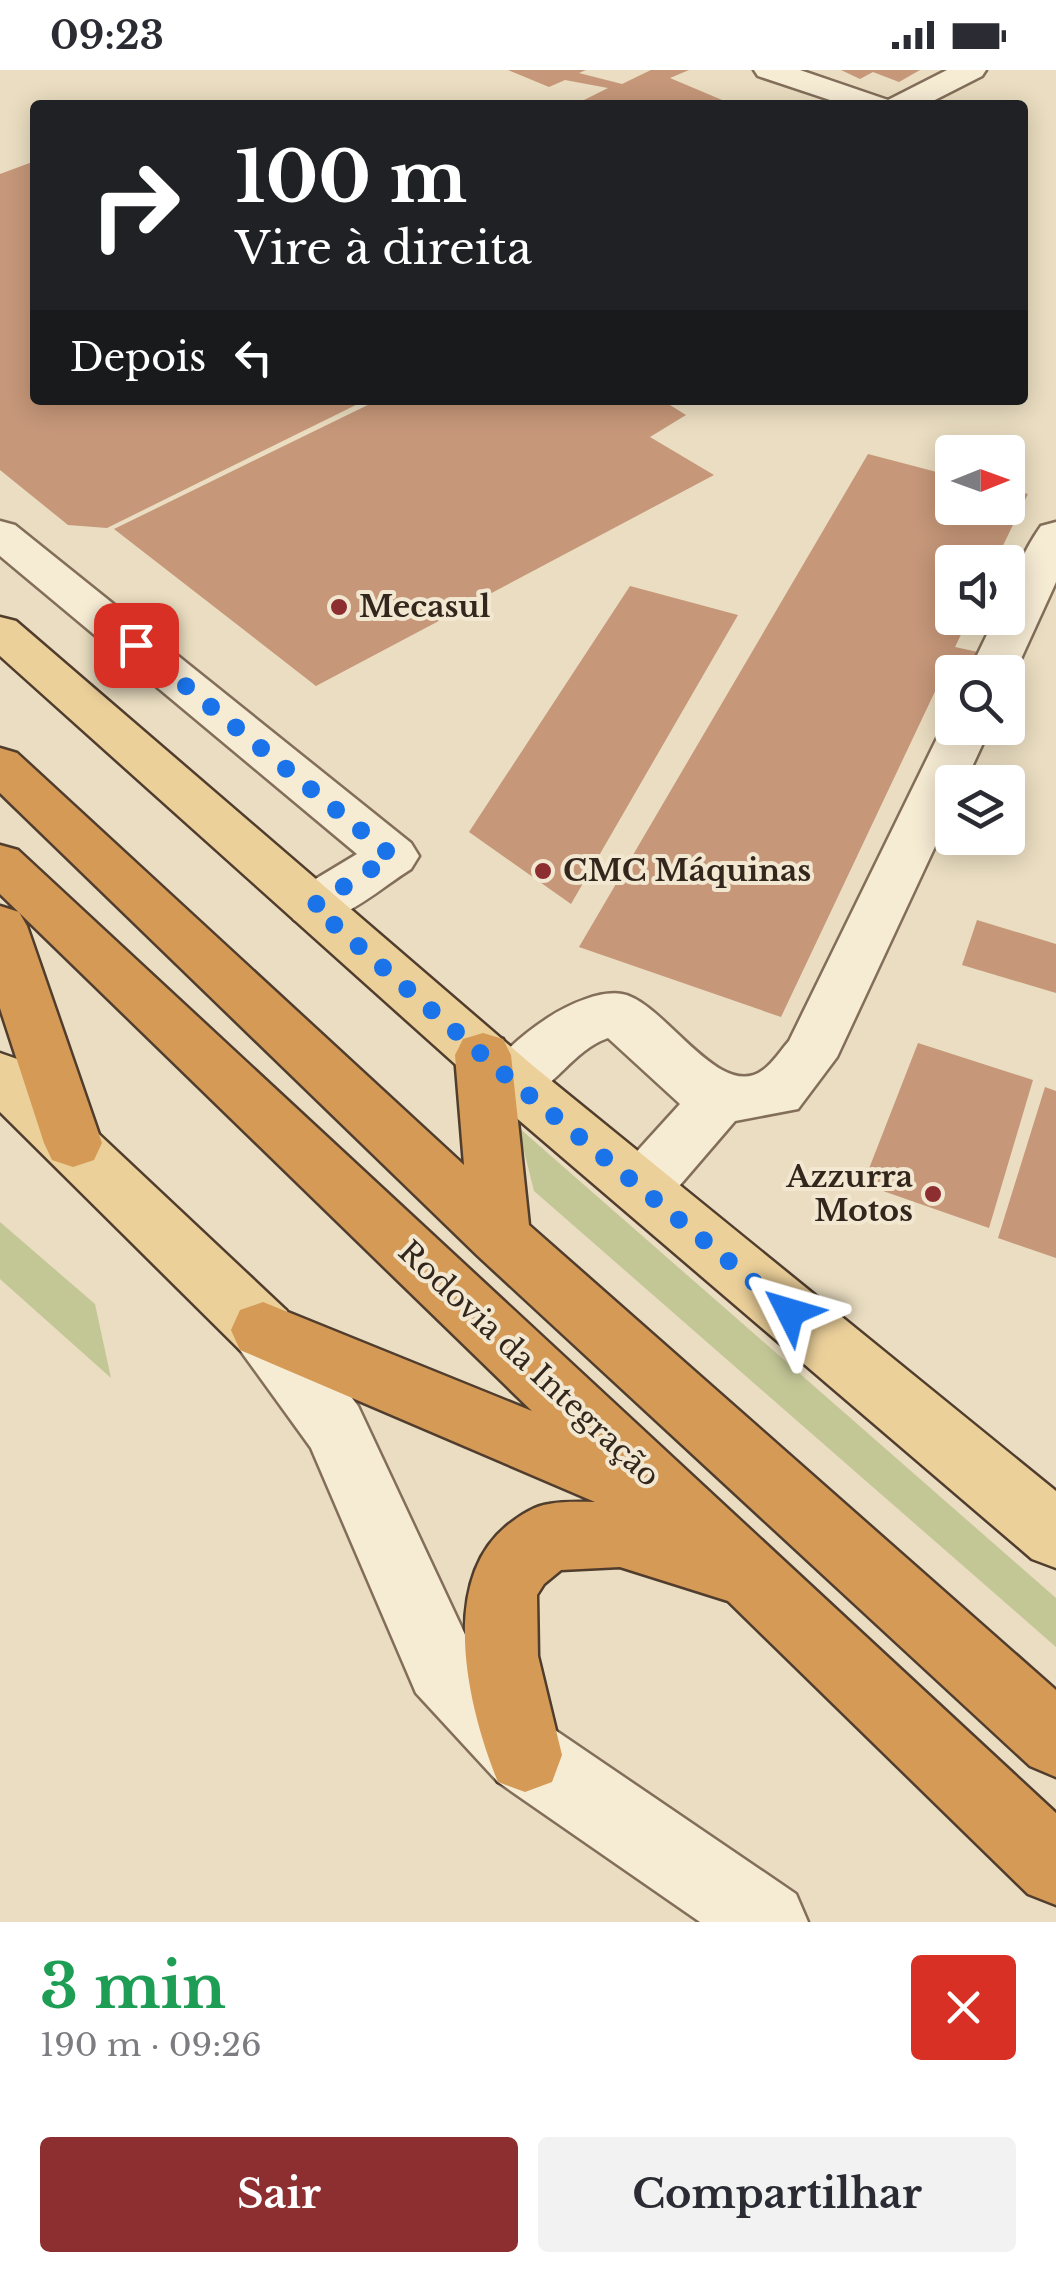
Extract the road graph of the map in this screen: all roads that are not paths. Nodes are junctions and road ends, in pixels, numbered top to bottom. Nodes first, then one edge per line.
1 (769, 70) edge
2 (972, 70) edge
3 (861, 100) edge
4 (911, 100) edge
5 (0, 534) edge
6 (1056, 535) edge
7 (0, 631) edge
8 (1000, 655) edge
9 (958, 745) edge
10 (0, 765) edge
11 (0, 863) edge
12 (313, 906) junction
13 (0, 926) edge
14 (498, 1068) junction
15 (0, 1076) edge
16 (723, 1095) junction
17 (72, 1143) junction
18 (641, 1188) junction
19 (500, 1237) junction
20 (263, 1330) junction
21 (677, 1504) junction
22 (1056, 1535) edge
23 (751, 1575) junction
24 (1056, 1740) edge
25 (524, 1755) junction
26 (1056, 1866) edge
27 (768, 1922) edge

1 - 3 street
2 - 4 street
5 - 12 street
6 - 8 street
7 - 12 main road
9 - 16 street
10 - 19 highway
11 - 21 highway, Rodovia da Integração
12 - 14 main road
13 - 17 highway
14 - 16 street
14 - 18 main road
14 - 19 highway
15 - 17 main road
16 - 18 street
17 - 20 main road
18 - 22 main road
19 - 24 highway
20 - 21 highway
20 - 25 street
21 - 23 highway, Rodovia da Integração
23 - 25 highway
23 - 26 highway, Rodovia da Integração
25 - 27 street

